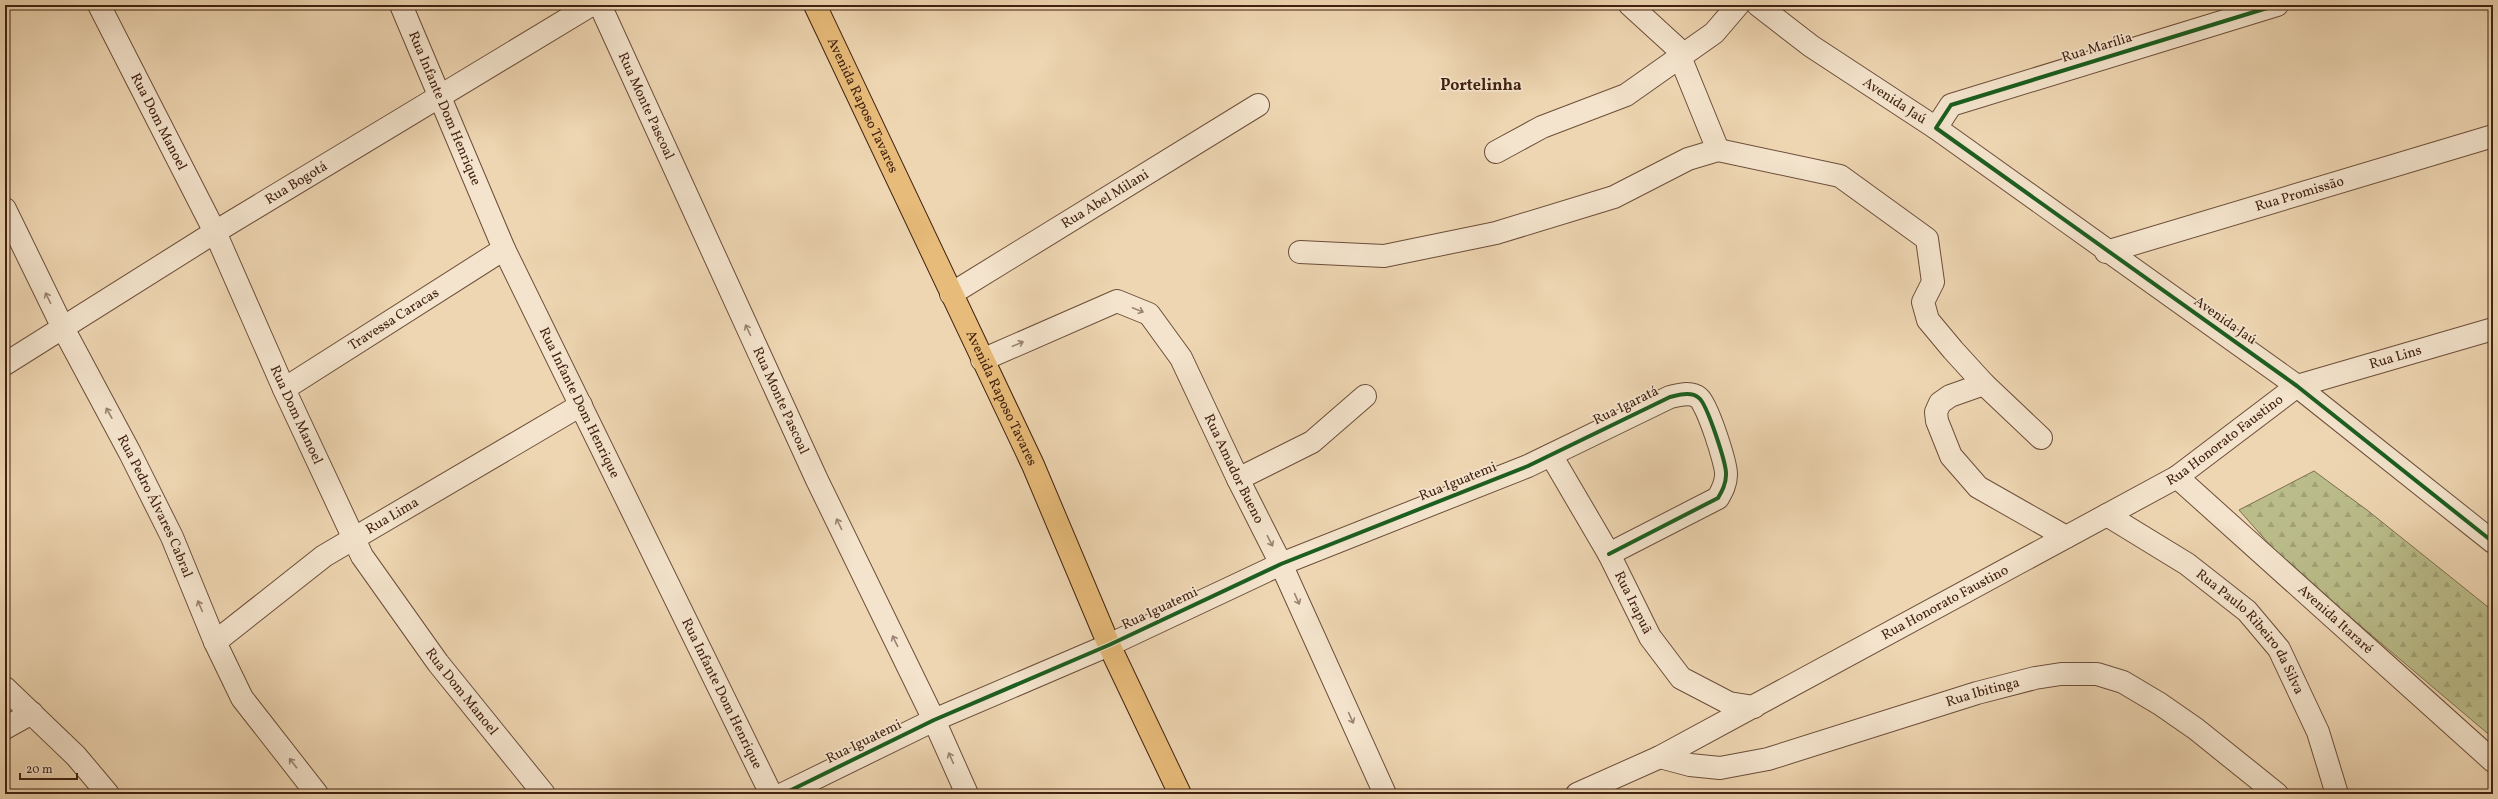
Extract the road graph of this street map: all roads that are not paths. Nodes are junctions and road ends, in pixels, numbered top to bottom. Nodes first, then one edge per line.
1 (99, 5) edge
2 (400, 5) edge
3 (590, 5) edge
4 (600, 5) edge
5 (815, 5) edge
6 (1630, 5) edge
7 (1738, 5) edge
8 (1758, 5) edge
9 (2264, 7) edge
10 (1680, 58) junction
11 (439, 97) junction
12 (1258, 105) dead end
13 (1936, 128) junction
14 (2493, 136) edge
15 (1718, 150) junction
16 (1496, 152) dead end
17 (5, 209) edge
18 (215, 232) junction
19 (504, 249) junction
20 (1300, 252) dead end
21 (2106, 252) junction
22 (951, 294) junction
23 (63, 328) junction
24 (2493, 329) edge
25 (982, 360) junction
26 (5, 364) edge
27 (1984, 384) junction
28 (2297, 386) junction
29 (284, 389) junction
30 (1365, 396) dead end
31 (581, 405) junction
32 (2041, 438) dead end
33 (1552, 455) junction
34 (2177, 477) junction
35 (1238, 480) junction
36 (2107, 515) junction
37 (2488, 532) edge
38 (2066, 537) junction
39 (354, 538) junction
40 (1609, 554) junction
41 (1281, 564) junction
42 (216, 642) junction
43 (1109, 645) junction
44 (5, 688) edge
45 (1754, 707) junction
46 (32, 713) junction
47 (934, 720) junction
48 (5, 728) edge
49 (1660, 757) junction
50 (2493, 761) edge
51 (108, 794) edge
52 (316, 794) edge
53 (544, 794) edge
54 (771, 794) edge
55 (783, 794) edge
56 (967, 794) edge
57 (1180, 794) edge
58 (1385, 794) edge
59 (1578, 794) edge
60 (2277, 794) edge
61 (2337, 794) edge

1 - 18 street, Rua Dom Manoel
2 - 11 street, Rua Infante Dom Henrique
3 - 11 street, Rua Bogotá
47 -> 4 street, Rua Monte Pascoal
5 - 22 main road, Avenida Raposo Tavares
6 - 10 street
7 - 10 street
8 - 13 street, Avenida Jaú
9 - 13 street, Rua Marília
10 - 15 street
10 - 16 street
11 - 18 street, Rua Bogotá
11 - 19 street, Rua Infante Dom Henrique
12 - 22 street, Rua Abel Milani
13 - 21 street, Avenida Jaú
14 - 21 street, Rua Promissão
15 - 20 street
15 - 27 street
23 -> 17 street, Rua Pedro Álvares Cabral
18 - 23 street, Rua Bogotá
18 - 29 street, Rua Dom Manoel
19 - 29 street, Travessa Caracas
19 - 31 street, Rua Infante Dom Henrique
21 - 28 street, Avenida Jaú
22 - 25 main road, Avenida Raposo Tavares
23 - 26 street, Rua Bogotá
42 -> 23 street, Rua Pedro Álvares Cabral
24 - 28 street, Rua Lins
25 -> 35 street, Rua Amador Bueno
25 - 43 main road, Avenida Raposo Tavares
27 - 32 street
27 - 38 street
28 - 34 street, Rua Honorato Faustino
28 - 37 street, Avenida Jaú
29 - 39 street, Rua Dom Manoel
30 - 35 street
31 - 39 street, Rua Lima
31 - 54 street, Rua Infante Dom Henrique
33 - 40 street, Rua Irapuã
33 - 40 street, Rua Igaratá
33 - 41 street, Rua Iguatemi
34 - 36 street, Rua Honorato Faustino
34 - 50 street, Avenida Itararé
35 -> 41 street, Rua Amador Bueno
36 - 38 street, Rua Honorato Faustino
36 - 61 street, Rua Paulo Ribeiro da Silva
38 - 45 street, Rua Honorato Faustino
39 - 42 street, Rua Lima
39 - 53 street, Rua Dom Manoel
40 - 45 street, Rua Irapuã
41 - 43 street, Rua Iguatemi
41 -> 58 street, Rua Amador Bueno
52 -> 42 street, Rua Pedro Álvares Cabral
43 - 47 street, Rua Iguatemi
43 - 57 main road, Avenida Raposo Tavares
44 - 46 street
45 - 49 street, Rua Honorato Faustino
46 - 48 street
46 - 51 street
47 - 55 street, Rua Iguatemi
56 -> 47 street, Rua Monte Pascoal
49 - 59 street, Rua Honorato Faustino
49 - 60 street, Rua Ibitinga

